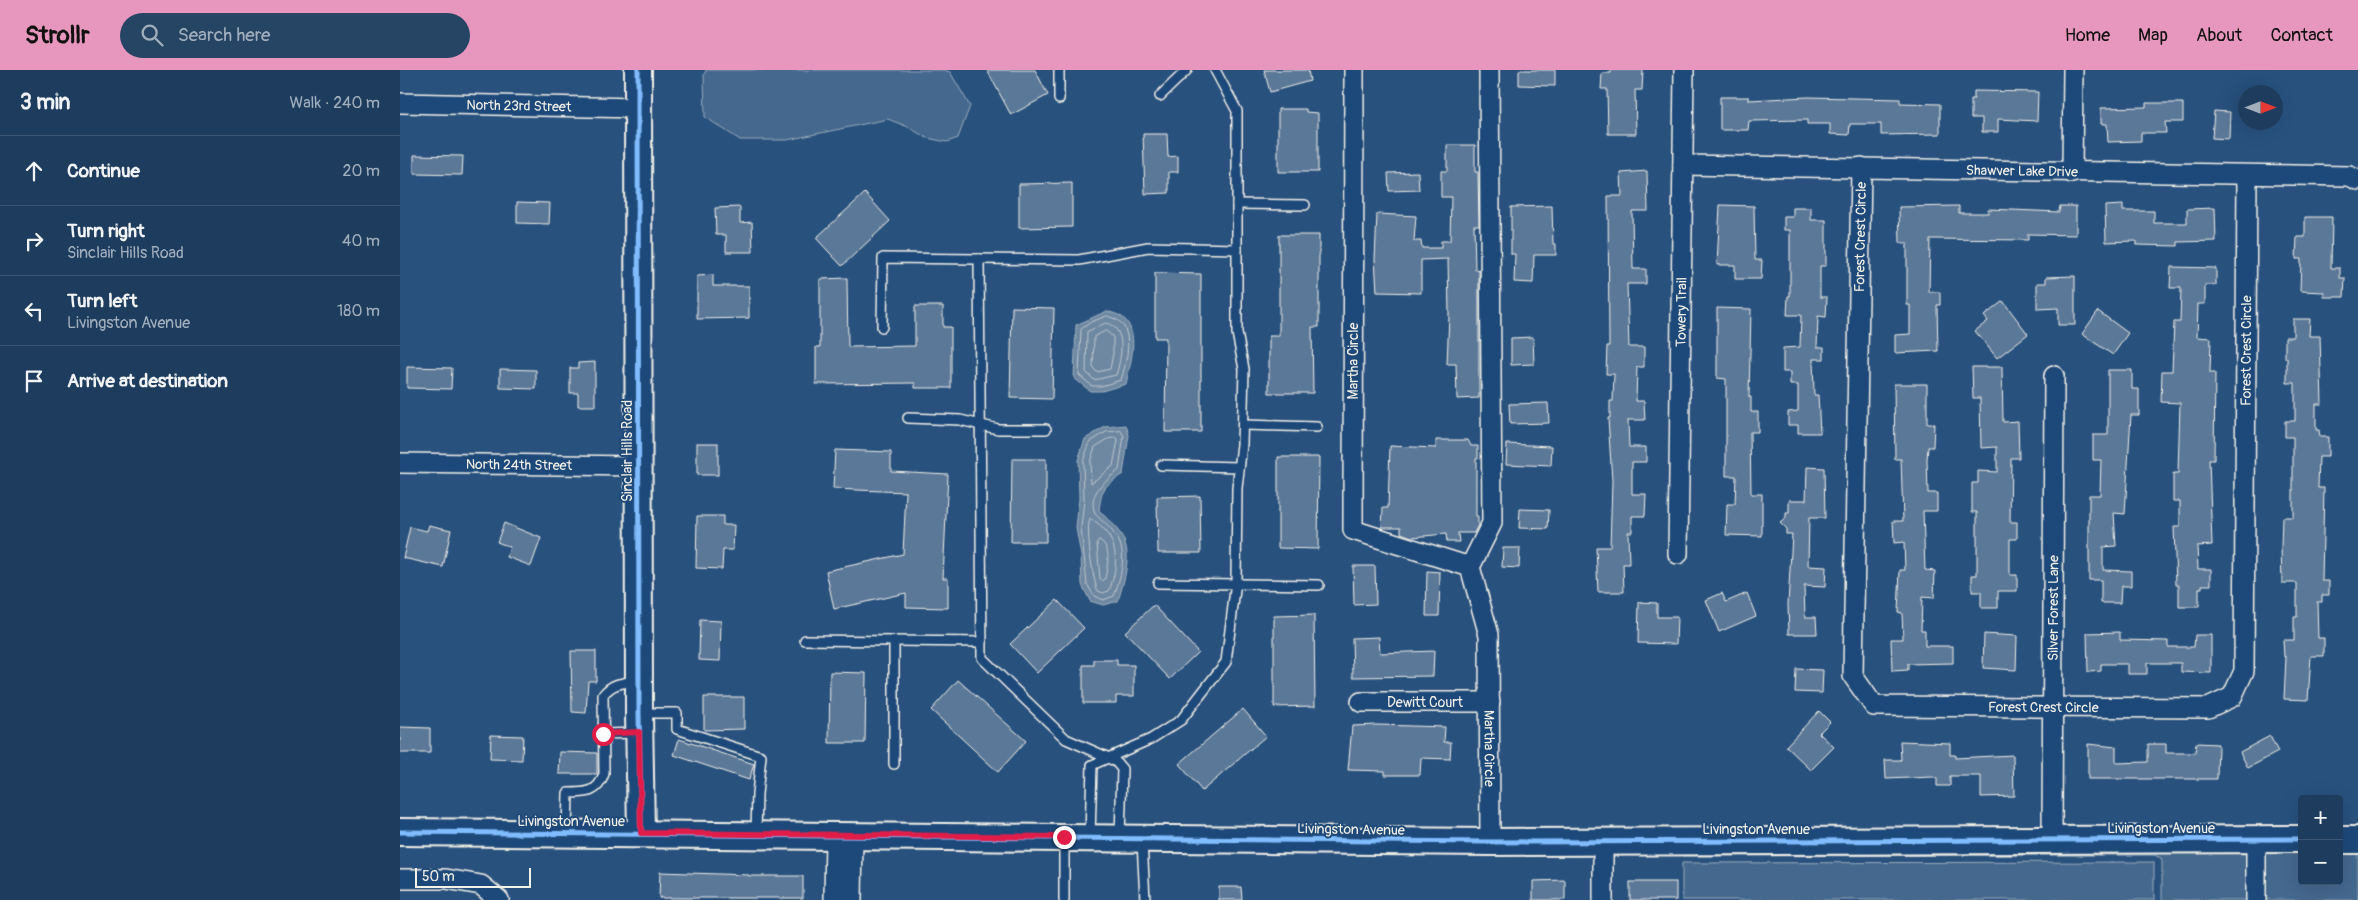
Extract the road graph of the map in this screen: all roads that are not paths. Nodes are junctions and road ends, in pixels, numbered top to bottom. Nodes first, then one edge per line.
1 (638, 70) edge
2 (1059, 70) edge
3 (1187, 70) edge
4 (1215, 70) edge
5 (1354, 70) edge
6 (1490, 70) edge
7 (1684, 70) edge
8 (2073, 70) edge
9 (1160, 96) dead end
10 (1059, 99) dead end
11 (400, 103) edge
12 (639, 108) junction
13 (1684, 164) junction
14 (1861, 167) junction
15 (2072, 172) junction
16 (2247, 175) junction
17 (2358, 180) edge
18 (1237, 204) junction
19 (1305, 205) dead end
20 (1237, 249) junction
21 (979, 259) junction
22 (882, 327) dead end
23 (2054, 376) dead end
24 (908, 418) dead end
25 (980, 425) junction
26 (1243, 425) junction
27 (1317, 427) dead end
28 (1046, 428) dead end
29 (400, 463) edge
30 (1161, 465) dead end
31 (638, 466) junction
32 (1240, 467) junction
33 (1678, 554) dead end
34 (1470, 567) junction
35 (1236, 582) junction
36 (1158, 583) dead end
37 (1319, 585) dead end
38 (805, 640) dead end
39 (894, 641) junction
40 (982, 642) junction
41 (639, 680) junction
42 (1361, 702) dead end
43 (1490, 702) junction
44 (2053, 706) junction
45 (639, 723) junction
46 (603, 734) junction
47 (1107, 757) junction
48 (894, 764) dead end
49 (400, 832) edge
50 (567, 833) junction
51 (641, 833) junction
52 (756, 834) junction
53 (844, 836) junction
54 (1064, 837) junction
55 (1090, 837) junction
56 (1131, 838) junction
57 (2256, 839) junction
58 (2298, 839) edge
59 (2052, 840) junction
60 (2343, 840) edge
61 (2358, 840) edge
62 (1604, 841) junction
63 (1490, 842) junction
64 (400, 879) edge
65 (499, 900) edge
66 (834, 900) edge
67 (852, 900) edge
68 (1064, 900) edge
69 (1145, 900) edge
70 (1603, 900) edge
71 (2256, 900) edge

1 - 12 street, Sinclair Hills Road
2 - 10 lane
3 - 9 lane
4 - 18 lane
5 - 34 street, Martha Circle
6 - 34 street
7 - 13 street, Towery Trail
8 - 15 street
11 - 12 street, North 23rd Street
12 - 31 street, Sinclair Hills Road
13 - 14 street, Shawver Lake Drive
13 - 33 street, Towery Trail
14 - 15 street, Shawver Lake Drive
14 - 44 street, Forest Crest Circle
15 - 16 street, Shawver Lake Drive
16 - 17 street, Shawver Lake Drive
16 - 44 street, Forest Crest Circle
18 - 19 lane
18 - 20 lane
20 - 21 lane
20 - 26 lane
21 - 22 lane
21 - 25 lane
23 - 44 street, Silver Forest Lane
24 - 25 lane
25 - 28 lane
25 - 40 lane
26 - 27 lane
26 - 32 lane
29 - 31 street, North 24th Street
30 - 32 lane
31 - 41 street, Sinclair Hills Road
32 - 35 lane
34 - 43 street, Martha Circle
35 - 36 lane
35 - 37 lane
35 - 47 lane
38 - 39 lane
39 - 40 lane
39 - 48 lane
40 - 47 lane
41 - 45 street, Sinclair Hills Road
41 - 46 lane
42 - 43 street, Dewitt Court
43 - 63 street, Martha Circle
44 - 59 street, Silver Forest Lane
45 - 46 lane
45 - 51 street, Sinclair Hills Road
45 - 52 lane
46 - 50 lane
47 - 55 lane
47 - 56 lane
49 - 50 street, Livingston Avenue
50 - 51 street, Livingston Avenue
51 - 52 street, Livingston Avenue
52 - 53 street, Livingston Avenue
53 - 54 street, Livingston Avenue
53 - 66 street
53 - 67 street
54 - 55 street, Livingston Avenue
54 - 68 lane
55 - 56 street, Livingston Avenue
56 - 63 street, Livingston Avenue
56 - 69 lane
57 - 58 street, Livingston Avenue
57 - 59 street, Livingston Avenue
57 - 71 street
59 - 62 street, Livingston Avenue
60 - 61 street
62 - 63 street, Livingston Avenue
62 - 70 street
64 - 65 street

